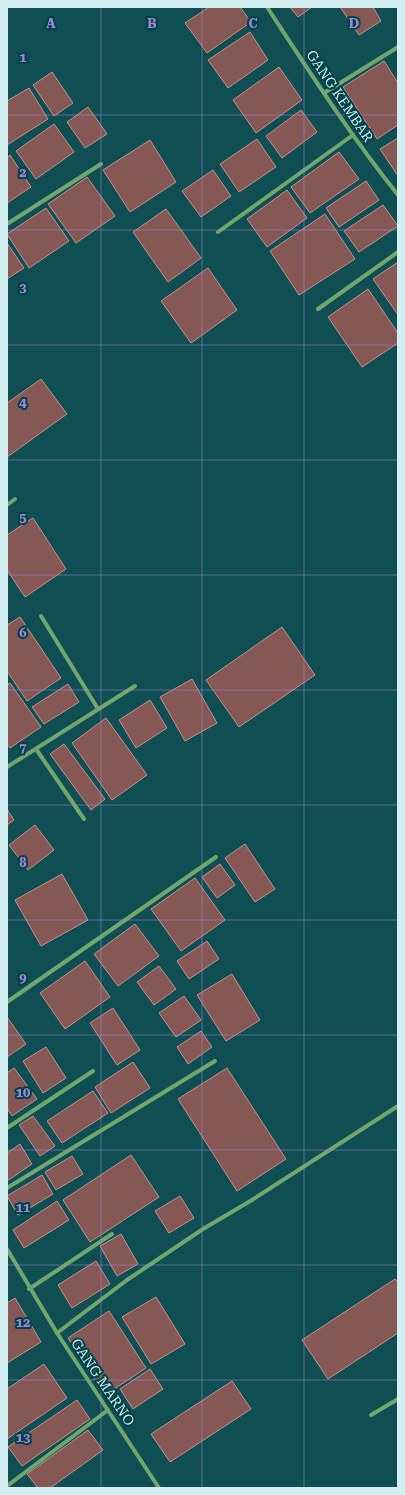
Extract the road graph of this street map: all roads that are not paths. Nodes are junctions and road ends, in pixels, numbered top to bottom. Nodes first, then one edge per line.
1 (267, 7) edge
2 (398, 47) edge
3 (324, 93) junction
4 (353, 135) junction
5 (101, 164) dead end
6 (398, 195) edge
7 (7, 224) edge
8 (218, 232) dead end
9 (398, 252) edge
10 (318, 309) dead end
11 (15, 499) dead end
12 (7, 504) edge
13 (41, 616) dead end
14 (135, 686) dead end
15 (98, 709) junction
16 (36, 749) junction
17 (7, 767) edge
18 (84, 819) dead end
19 (216, 856) dead end
20 (7, 1002) edge
21 (215, 1061) dead end
22 (93, 1071) dead end
23 (398, 1106) edge
24 (7, 1128) edge
25 (7, 1188) edge
26 (112, 1234) dead end
27 (7, 1249) edge
28 (30, 1289) junction
29 (57, 1333) junction
30 (398, 1399) edge
31 (108, 1410) junction
32 (371, 1415) dead end
33 (7, 1486) edge
34 (159, 1488) edge

1 - 3 street, GANG KEMBAR
2 - 3 street
3 - 4 street, GANG KEMBAR
4 - 6 street, GANG KEMBAR
4 - 8 street
5 - 7 street
9 - 10 street
11 - 12 street
13 - 15 street
14 - 15 street
15 - 16 street
16 - 17 street
16 - 18 street
19 - 20 street
21 - 25 street
22 - 24 street
23 - 29 street
26 - 28 street
27 - 28 street, GANG MARNO
28 - 29 street, GANG MARNO
29 - 31 street, GANG MARNO
30 - 32 street
31 - 33 street
31 - 34 street, GANG MARNO

